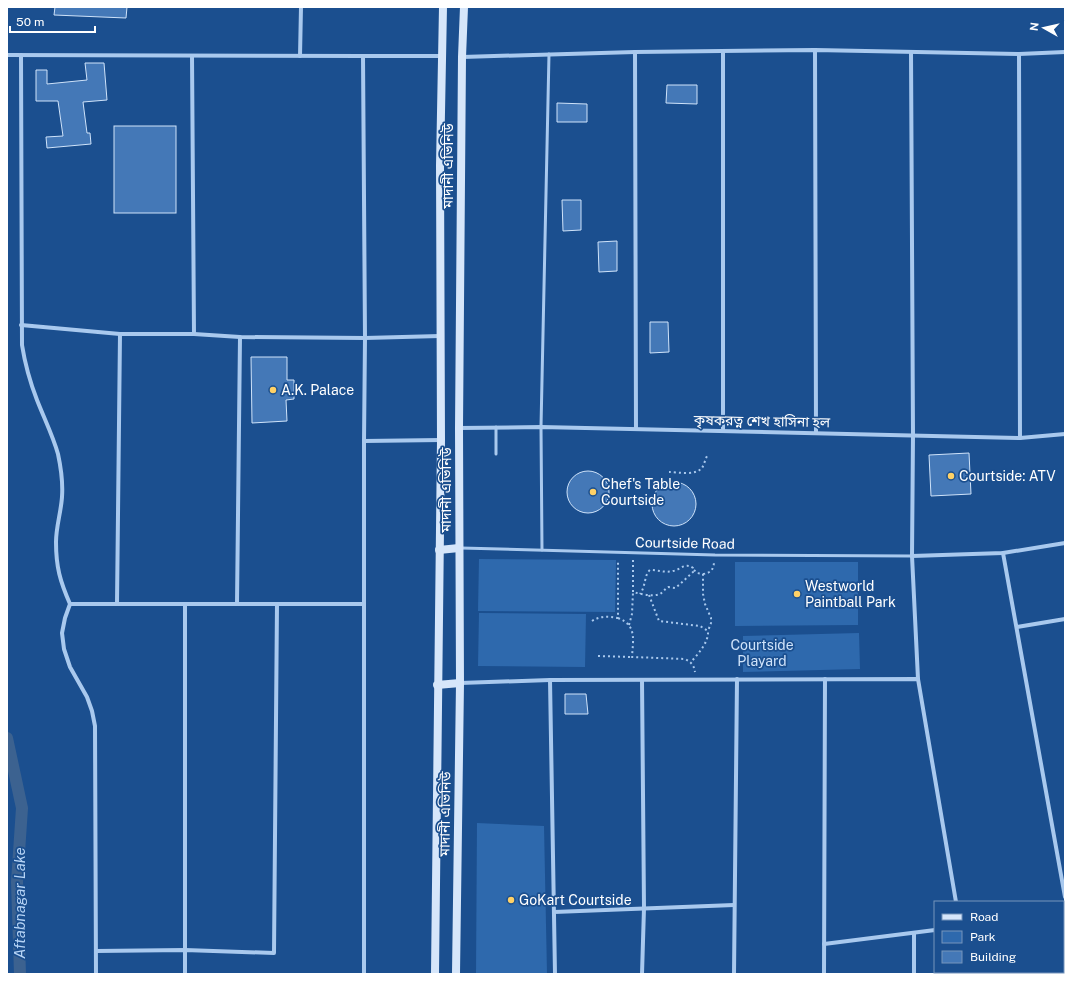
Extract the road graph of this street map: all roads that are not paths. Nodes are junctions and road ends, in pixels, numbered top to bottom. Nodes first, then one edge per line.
1 (301, 7) edge
2 (442, 7) edge
3 (464, 7) edge
4 (816, 50) junction
5 (723, 51) junction
6 (635, 52) junction
7 (911, 52) junction
8 (1065, 52) edge
9 (549, 54) junction
10 (1019, 54) junction
11 (7, 55) edge
12 (21, 55) junction
13 (192, 56) junction
14 (300, 56) junction
15 (364, 56) junction
16 (442, 56) junction
17 (462, 57) junction
18 (21, 325) junction
19 (120, 334) junction
20 (194, 334) junction
21 (440, 336) junction
22 (240, 337) junction
23 (365, 338) junction
24 (496, 427) junction
25 (541, 427) junction
26 (459, 428) junction
27 (636, 429) junction
28 (723, 431) junction
29 (816, 433) junction
30 (1065, 434) edge
31 (913, 436) junction
32 (1020, 438) junction
33 (441, 440) junction
34 (364, 442) junction
35 (496, 454) dead end
36 (1065, 543) edge
37 (459, 548) junction
38 (439, 550) junction
39 (542, 550) junction
40 (1003, 553) junction
41 (912, 556) junction
42 (70, 604) junction
43 (117, 604) junction
44 (185, 604) junction
45 (237, 604) junction
46 (277, 604) junction
47 (364, 604) junction
48 (1065, 619) edge
49 (1016, 627) junction
50 (825, 679) junction
51 (918, 679) junction
52 (550, 680) junction
53 (642, 680) junction
54 (737, 680) junction
55 (460, 683) junction
56 (438, 685) junction
57 (1065, 897) edge
58 (956, 901) edge
59 (734, 905) junction
60 (644, 908) junction
61 (554, 912) junction
62 (934, 930) edge
63 (914, 933) junction
64 (824, 944) junction
65 (185, 950) junction
66 (96, 951) junction
67 (96, 974) edge
68 (186, 974) edge
69 (364, 974) edge
70 (435, 974) edge
71 (456, 974) edge
72 (554, 974) edge
73 (642, 974) edge
74 (734, 974) edge
75 (824, 974) edge
76 (914, 974) edge

1 - 14 street
2 - 16 main road, মাদানী এভিনিউ
3 - 17 main road, মাদানী এভিনিউ
4 - 5 street
4 - 7 street
4 - 29 street
5 - 6 street
5 - 28 street
6 - 9 street
6 - 27 street
7 - 10 street
7 - 31 street
8 - 10 street
9 - 17 street
9 - 25 lane
10 - 32 street
11 - 12 street
12 - 13 street
12 - 18 street
13 - 14 street
13 - 20 street
14 - 15 street
15 - 16 street
15 - 23 street
16 - 21 main road, মাদানী এভিনিউ
17 - 26 main road, মাদানী এভিনিউ
18 - 19 street
18 - 42 street
19 - 20 street
19 - 43 street
20 - 22 street
21 - 23 street
21 - 33 main road, মাদানী এভিনিউ
22 - 23 street
22 - 45 street
23 - 34 street
24 - 25 street, কৃষকরত্ন শেখ হাসিনা হল
24 - 26 street, কৃষকরত্ন শেখ হাসিনা হল
24 - 35 lane
25 - 27 street, কৃষকরত্ন শেখ হাসিনা হল
25 - 39 lane
26 - 37 main road, মাদানী এভিনিউ
27 - 28 street, কৃষকরত্ন শেখ হাসিনা হল
28 - 29 street, কৃষকরত্ন শেখ হাসিনা হল
29 - 31 street, কৃষকরত্ন শেখ হাসিনা হল
30 - 32 street, কৃষকরত্ন শেখ হাসিনা হল
31 - 32 street, কৃষকরত্ন শেখ হাসিনা হল
31 - 41 street
33 - 34 street
33 - 38 main road, মাদানী এভিনিউ
34 - 47 street
36 - 40 street
37 - 38 main road
37 - 39 lane, Courtside Road
37 - 55 main road, মাদানী এভিনিউ
38 - 56 main road, মাদানী এভিনিউ
39 - 41 lane, Courtside Road
40 - 41 street
40 - 49 street
41 - 51 street
42 - 43 street
42 - 66 street
43 - 44 street
44 - 45 street
44 - 65 street
45 - 46 street
46 - 47 street
46 - 65 street
47 - 69 street
48 - 49 street
49 - 57 street
50 - 51 street
50 - 54 street
50 - 64 street
51 - 58 street
52 - 53 street
52 - 55 street
52 - 61 street
53 - 54 street
53 - 60 street
54 - 59 street
55 - 56 main road
55 - 71 main road, মাদানী এভিনিউ
56 - 70 main road, মাদানী এভিনিউ
59 - 60 street
59 - 74 street
60 - 61 street
60 - 73 street
61 - 72 street
62 - 63 street
63 - 64 street
63 - 76 street
64 - 75 street
65 - 66 street
65 - 68 street
66 - 67 street

